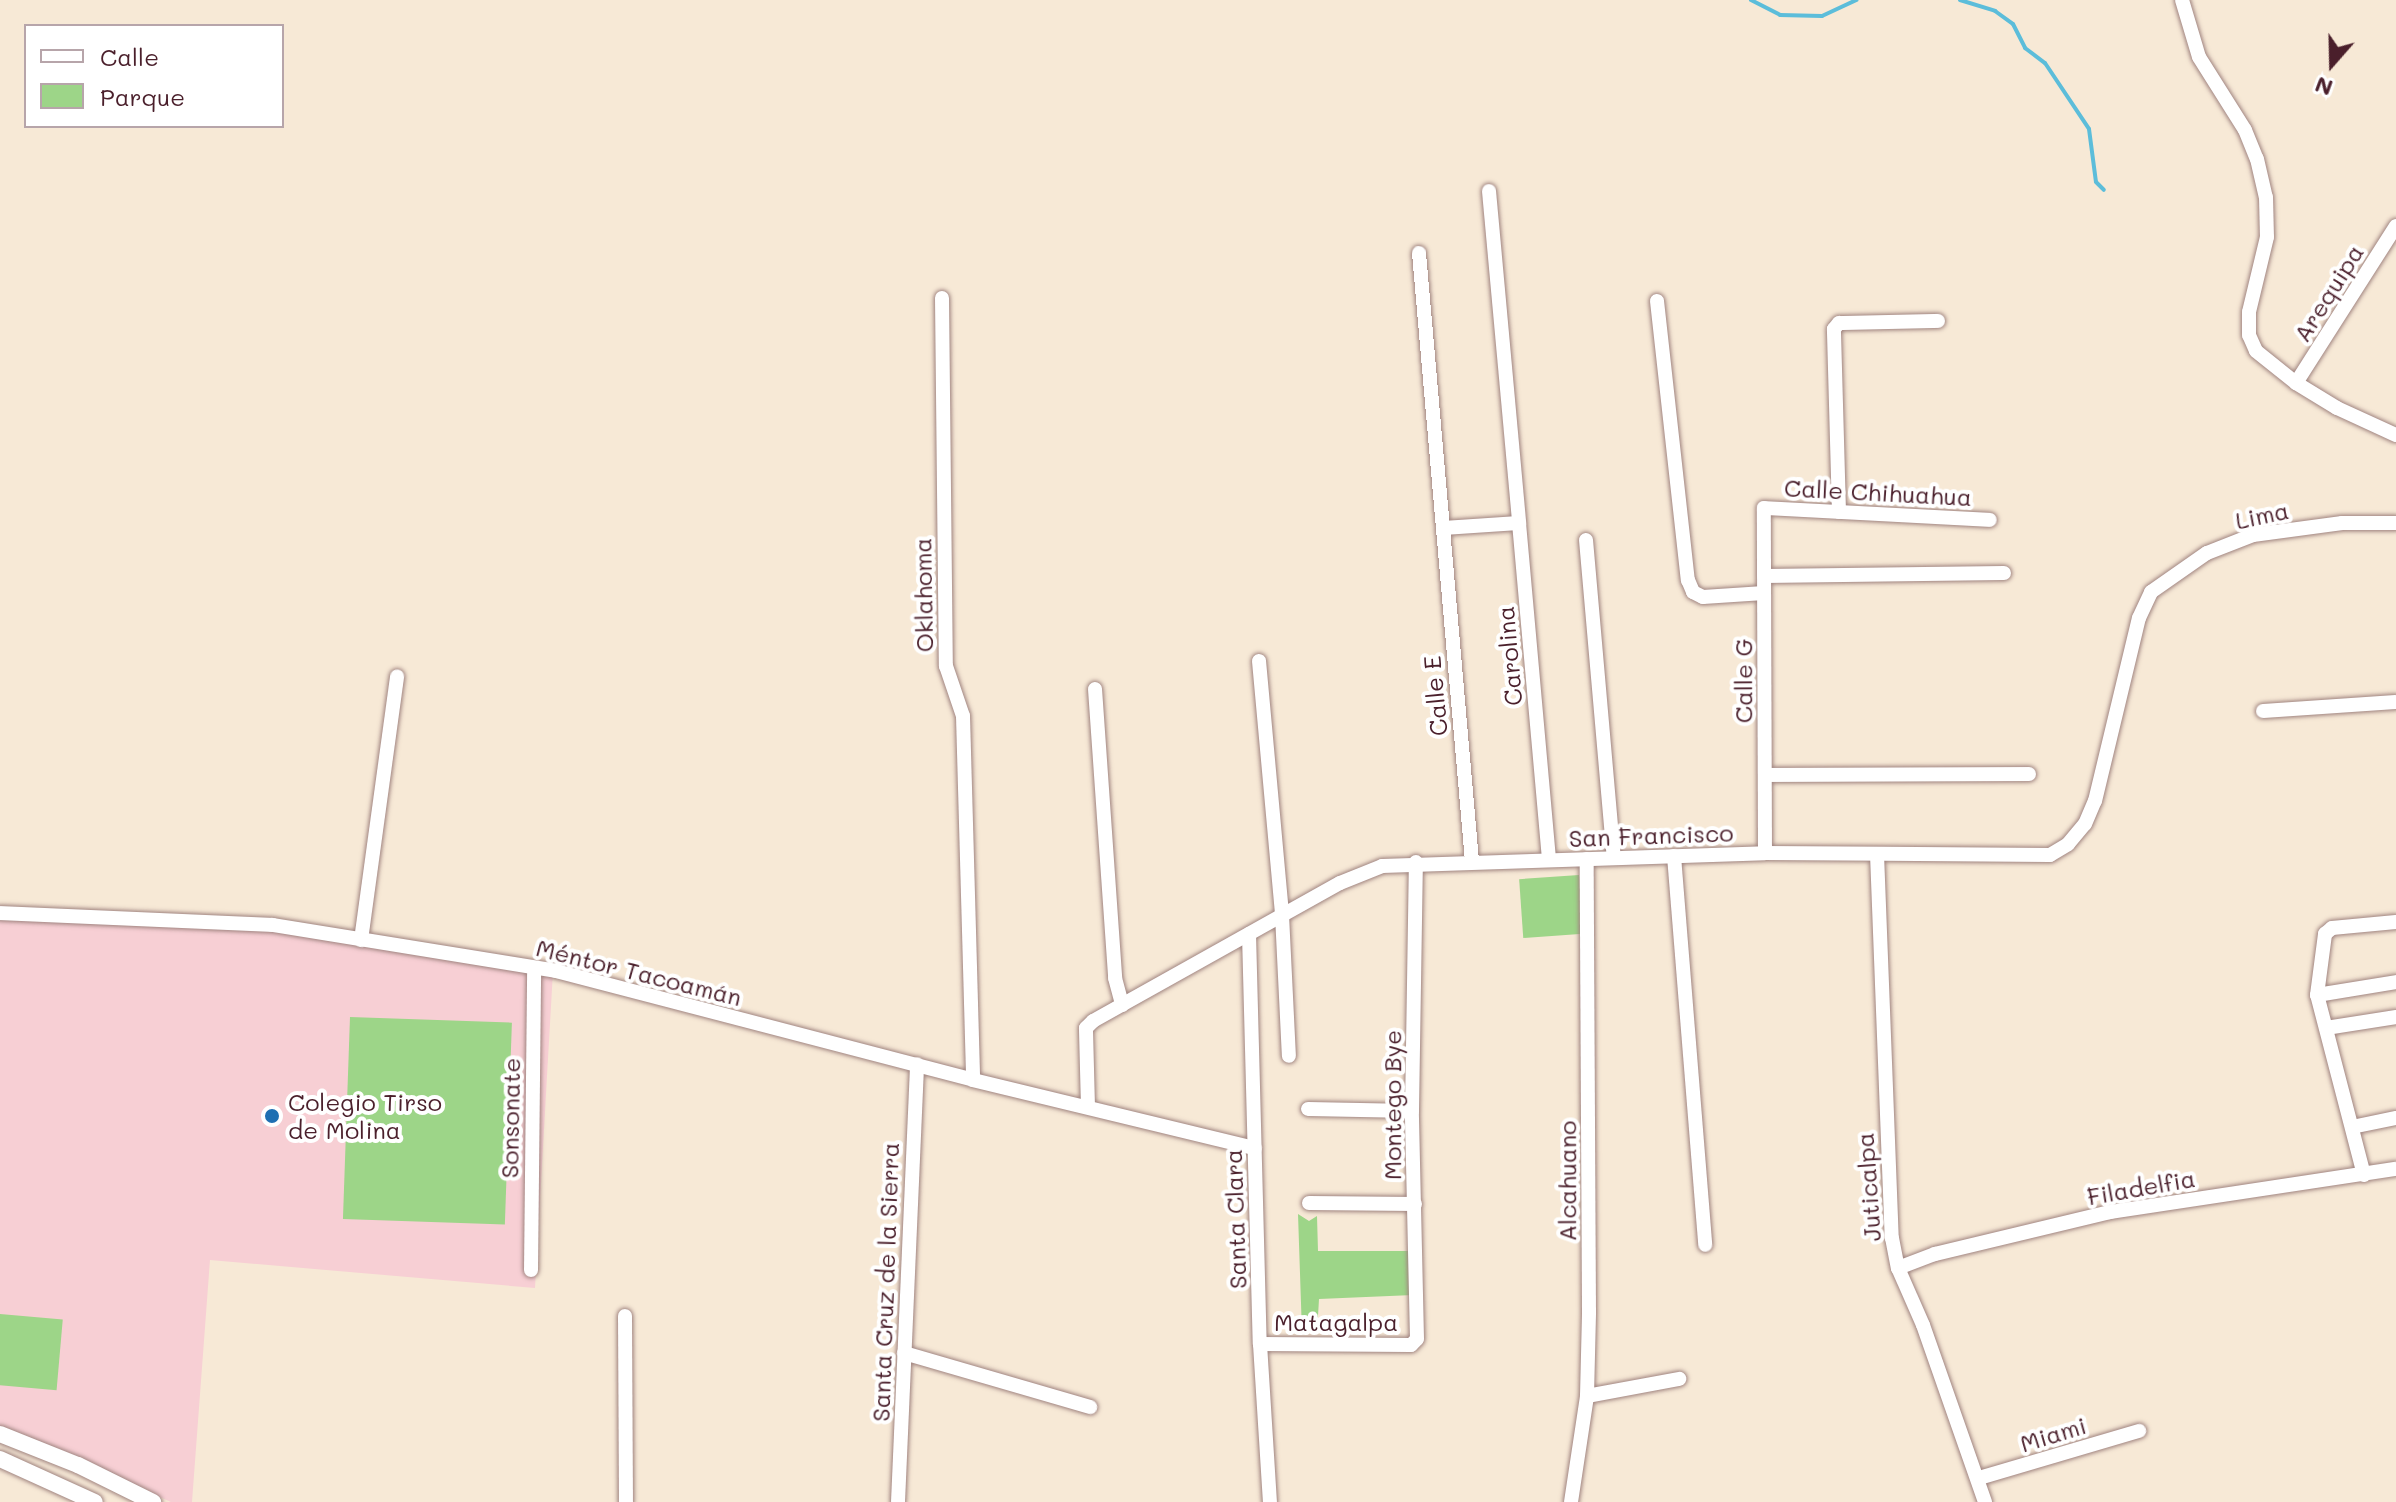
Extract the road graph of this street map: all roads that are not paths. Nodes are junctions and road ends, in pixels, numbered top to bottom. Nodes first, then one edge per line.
1 (2182, 0) edge
2 (1489, 191) dead end
3 (2396, 226) edge
4 (1419, 253) dead end
5 (942, 298) dead end
6 (1657, 301) dead end
7 (1938, 321) dead end
8 (2296, 383) junction
9 (2396, 435) edge
10 (1764, 508) joint
11 (1839, 512) junction
12 (1990, 520) dead end
13 (1519, 523) junction
14 (2396, 523) edge
15 (1443, 528) junction
16 (1586, 540) dead end
17 (2004, 573) dead end
18 (1764, 576) junction
19 (2151, 592) joint
20 (1764, 593) junction
21 (1259, 661) dead end
22 (397, 676) dead end
23 (1095, 689) dead end
24 (2396, 702) edge
25 (2263, 711) dead end
26 (2029, 774) dead end
27 (1765, 775) junction
28 (1765, 853) junction
29 (1877, 854) junction
30 (1674, 856) junction
31 (1614, 858) junction
32 (1587, 859) junction
33 (1549, 860) junction
34 (1472, 861) junction
35 (1416, 862) junction
36 (0, 913) edge
37 (1282, 915) junction
38 (2396, 922) edge
39 (1249, 934) junction
40 (361, 940) junction
41 (534, 968) junction
42 (2396, 982) edge
43 (2317, 995) junction
44 (1122, 1005) junction
45 (2396, 1017) edge
46 (2326, 1028) junction
47 (1289, 1056) dead end
48 (917, 1064) junction
49 (973, 1080) junction
50 (1088, 1107) junction
51 (1308, 1109) dead end
52 (1412, 1111) junction
53 (2396, 1118) edge
54 (2352, 1127) junction
55 (1255, 1148) junction
56 (2396, 1169) edge
57 (2364, 1175) junction
58 (1309, 1203) dead end
59 (1415, 1204) junction
60 (1705, 1245) dead end
61 (1898, 1268) junction
62 (531, 1270) dead end
63 (625, 1316) dead end
64 (1260, 1344) junction
65 (1411, 1345) joint
66 (904, 1353) junction
67 (1679, 1379) dead end
68 (1587, 1396) junction
69 (1090, 1407) dead end
70 (2139, 1431) dead end
71 (0, 1434) edge
72 (0, 1459) edge
73 (1979, 1478) junction
74 (95, 1502) edge
75 (153, 1502) edge
76 (626, 1502) edge
77 (898, 1502) edge
78 (1270, 1502) edge
79 (1571, 1502) edge
80 (1985, 1502) edge

1 - 8 street
2 - 13 street, Carolina
3 - 8 street, Arequipa
4 - 15 street, Calle E
5 - 49 street, Oklahoma
6 - 20 street
7 - 11 street
8 - 9 street
10 - 11 street, Calle Chihuahua
10 - 18 street, Calle G
11 - 12 street, Calle Chihuahua
13 - 15 street
13 - 33 street, Carolina
14 - 19 street, Lima
15 - 34 street, Calle E
16 - 31 street
17 - 18 street
18 - 20 street, Calle G
19 - 29 street, San Francisco
20 - 27 street, Calle G
21 - 37 street
22 - 40 street
23 - 44 street
24 - 25 street
26 - 27 street
27 - 28 street, Calle G
28 - 29 street, San Francisco
28 - 30 street, San Francisco
29 - 61 street, Juticalpa
30 - 31 street, San Francisco
30 - 60 street
31 - 32 street, San Francisco
32 - 33 street, San Francisco
32 - 68 street, Alcahuano
33 - 34 street, San Francisco
34 - 35 street, San Francisco
35 - 37 street, San Francisco
35 - 52 street, Montego Bye
36 - 40 street, Méntor Tacoamán
37 - 39 street, San Francisco
37 - 47 street
38 - 43 street
39 - 44 street, San Francisco
39 - 55 street, Santa Clara
40 - 41 street, Méntor Tacoamán
41 - 48 street, Méntor Tacoamán
41 - 62 street, Sonsonate
42 - 43 street
43 - 46 street
44 - 50 street, San Francisco
45 - 46 street
46 - 54 street
48 - 49 street, Méntor Tacoamán
48 - 66 street, Santa Cruz de la Sierra
49 - 50 street, Méntor Tacoamán
50 - 55 street, Méntor Tacoamán
51 - 52 street
52 - 59 street, Montego Bye
53 - 54 street
54 - 57 street
55 - 64 street, Santa Clara
56 - 57 street, Filadelfia
57 - 61 street, Filadelfia
58 - 59 street
59 - 65 street, Montego Bye
61 - 73 street, Juticalpa
63 - 76 street
64 - 65 street, Matagalpa
64 - 78 street, Santa Clara
66 - 69 street
66 - 77 street, Santa Cruz de la Sierra
67 - 68 street
68 - 79 street, Alcahuano
70 - 73 street, Miami
71 - 75 street
72 - 74 street
73 - 80 street, Juticalpa

